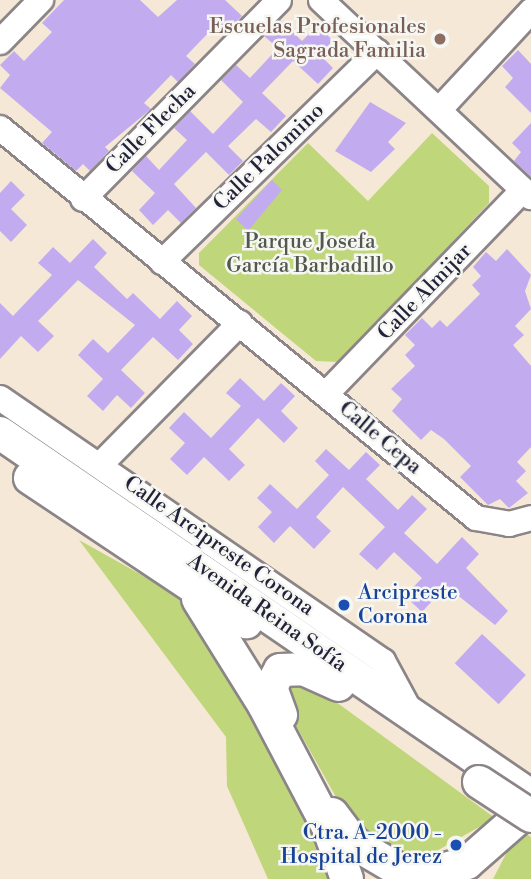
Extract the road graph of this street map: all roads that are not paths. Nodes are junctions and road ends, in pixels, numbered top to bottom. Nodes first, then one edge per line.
1 (41, 0) edge
2 (279, 0) edge
3 (321, 0) edge
4 (531, 11) edge
5 (0, 42) edge
6 (377, 52) junction
7 (439, 110) junction
8 (0, 128) edge
9 (527, 194) edge
10 (83, 199) junction
11 (162, 262) junction
12 (240, 323) junction
13 (327, 393) junction
14 (0, 398) edge
15 (0, 433) edge
16 (0, 458) edge
17 (101, 464) junction
18 (531, 518) edge
19 (180, 580) junction
20 (339, 685) junction
21 (414, 718) junction
22 (482, 774) junction
23 (531, 796) edge
24 (531, 807) edge
25 (519, 823) edge
26 (464, 871) edge
27 (408, 876) edge
28 (348, 879) edge

1 - 5 street
2 - 10 street, Calle Flecha
3 - 6 street
4 - 7 street
6 - 7 street
6 - 11 street, Calle Palomino
7 - 9 street
8 - 10 street, Calle Cepa
9 - 13 street, Calle Almijar
10 - 11 street, Calle Cepa
11 - 12 street, Calle Cepa
12 - 13 street, Calle Cepa
12 - 17 street
13 - 18 street, Calle Cepa
14 - 17 street, Calle Arcipreste Corona
15 - 21 main road, Avenida Reina Sofía
16 - 19 main road, Avenida Reina Sofía
17 - 21 street, Calle Arcipreste Corona
19 - 20 main road, Avenida Reina Sofía
19 - 28 main road
20 - 22 main road, Avenida Reina Sofía
20 - 27 main road
21 - 22 main road, Avenida Reina Sofía
22 - 23 main road, Avenida Reina Sofía
22 - 25 main road, Avenida Reina Sofía, bridge
24 - 25 main road
25 - 26 main road
25 - 27 street
26 - 27 main road

